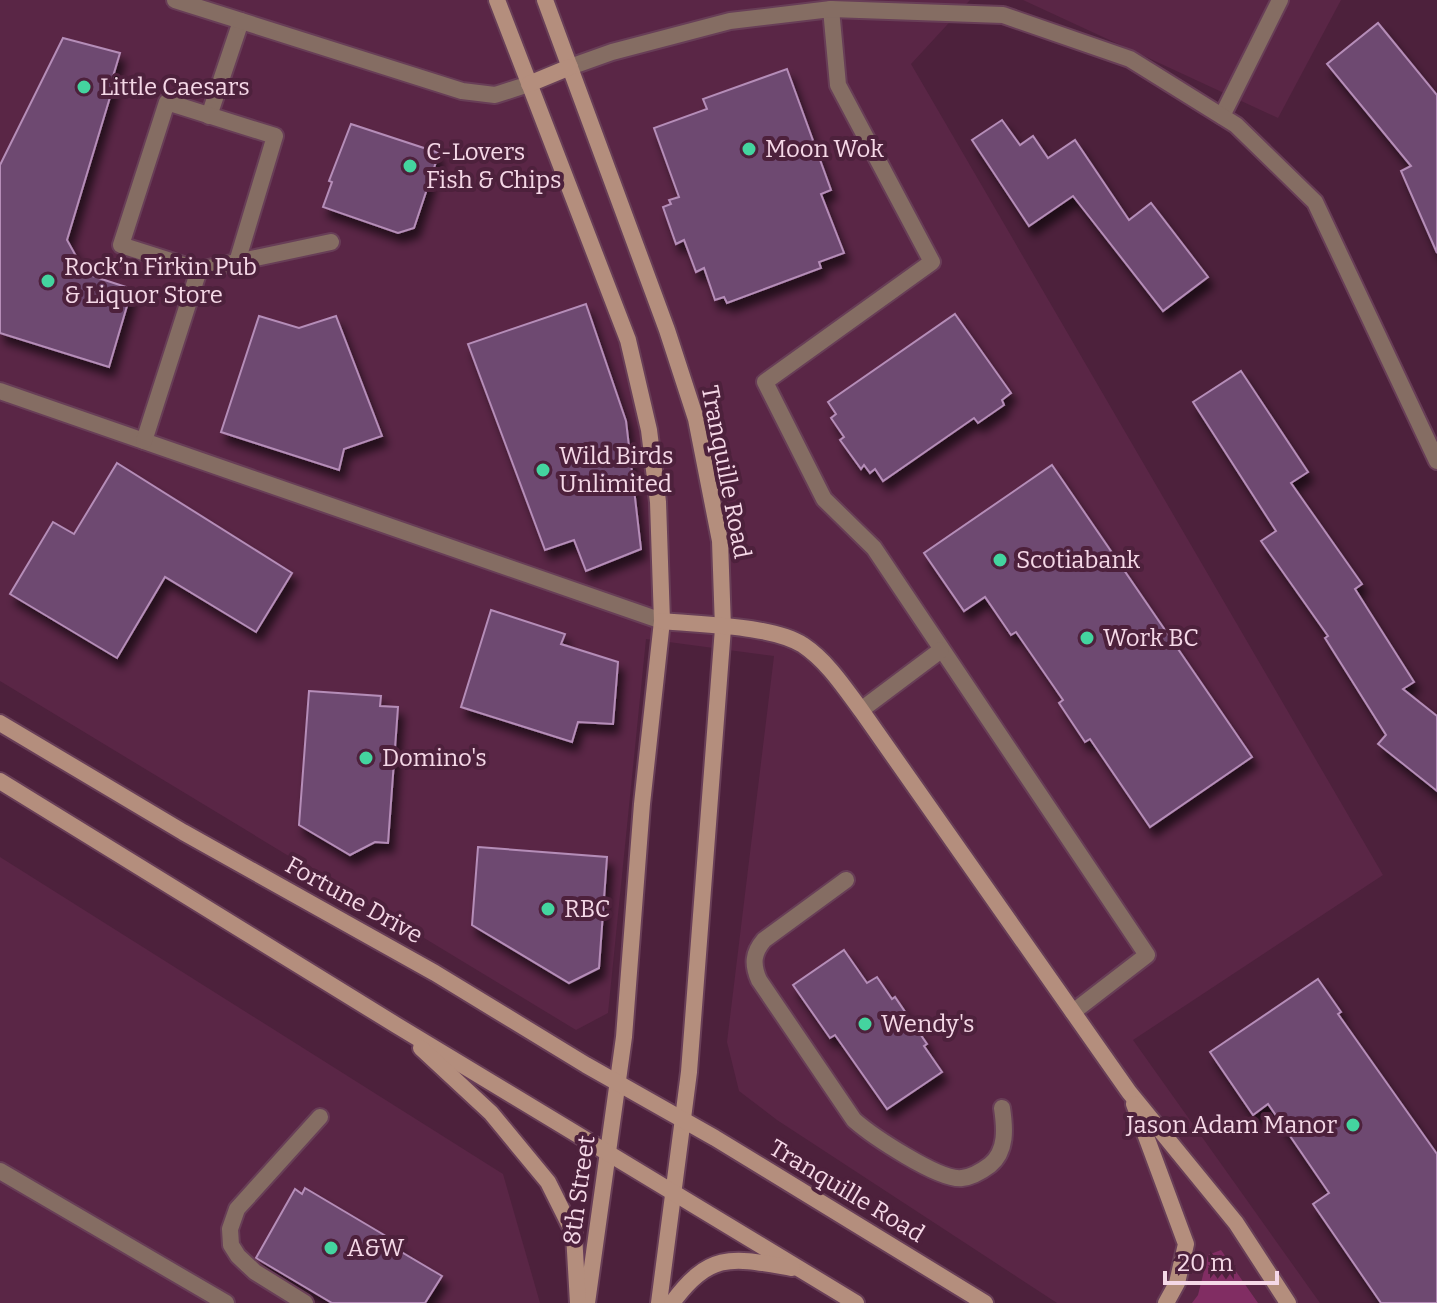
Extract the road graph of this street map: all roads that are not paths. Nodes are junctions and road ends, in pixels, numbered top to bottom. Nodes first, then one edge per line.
1 (175, 0) edge
2 (497, 0) edge
3 (545, 0) edge
4 (1280, 0) edge
5 (952, 6) edge
6 (831, 9) junction
7 (241, 21) junction
8 (570, 67) junction
9 (529, 84) junction
10 (209, 116) junction
11 (1222, 116) junction
12 (331, 242) dead end
13 (237, 262) junction
14 (199, 270) junction
15 (0, 391) edge
16 (144, 441) junction
17 (1437, 461) edge
18 (662, 621) junction
19 (723, 628) junction
20 (941, 650) junction
21 (861, 710) junction
22 (0, 723) edge
23 (0, 781) edge
24 (846, 880) dead end
25 (1073, 1012) junction
26 (396, 1025) junction
27 (618, 1083) junction
28 (1129, 1092) junction
29 (1002, 1108) dead end
30 (320, 1117) dead end
31 (683, 1120) junction
32 (608, 1152) junction
33 (0, 1171) edge
34 (673, 1192) junction
35 (802, 1270) junction
36 (226, 1303) edge
37 (305, 1303) edge
38 (578, 1303) edge
39 (587, 1303) edge
40 (659, 1303) edge
41 (672, 1303) edge
42 (856, 1303) edge
43 (985, 1303) edge
44 (1166, 1303) edge
45 (1288, 1303) edge

1 - 7 street
2 - 9 main road
3 - 8 main road, Tranquille Road
4 - 11 street
5 - 6 street
5 - 11 street
6 - 8 street
6 - 20 street
7 - 9 street
7 - 10 street
8 - 9 main road
8 - 19 main road, Tranquille Road
9 - 18 main road
10 - 13 street
10 - 14 street
11 - 17 street
12 - 13 street
13 - 14 street
14 - 16 street
15 - 16 street
16 - 18 street
18 - 19 main road
18 - 27 main road
19 - 21 main road
19 - 31 main road, Tranquille Road
20 - 21 street
20 - 25 street
21 - 25 main road
22 - 27 main road, Fortune Drive
23 - 26 main road
24 - 29 street
25 - 28 main road
26 - 32 main road
26 - 38 main road
27 - 31 main road, Fortune Drive
27 - 32 main road, 8th Street
28 - 44 main road
28 - 45 main road
30 - 37 street
31 - 34 main road, Tranquille Road
31 - 43 main road, Tranquille Road
32 - 34 main road
32 - 39 main road, 8th Street
33 - 36 street
34 - 35 main road
34 - 40 main road
35 - 41 main road
35 - 42 main road

